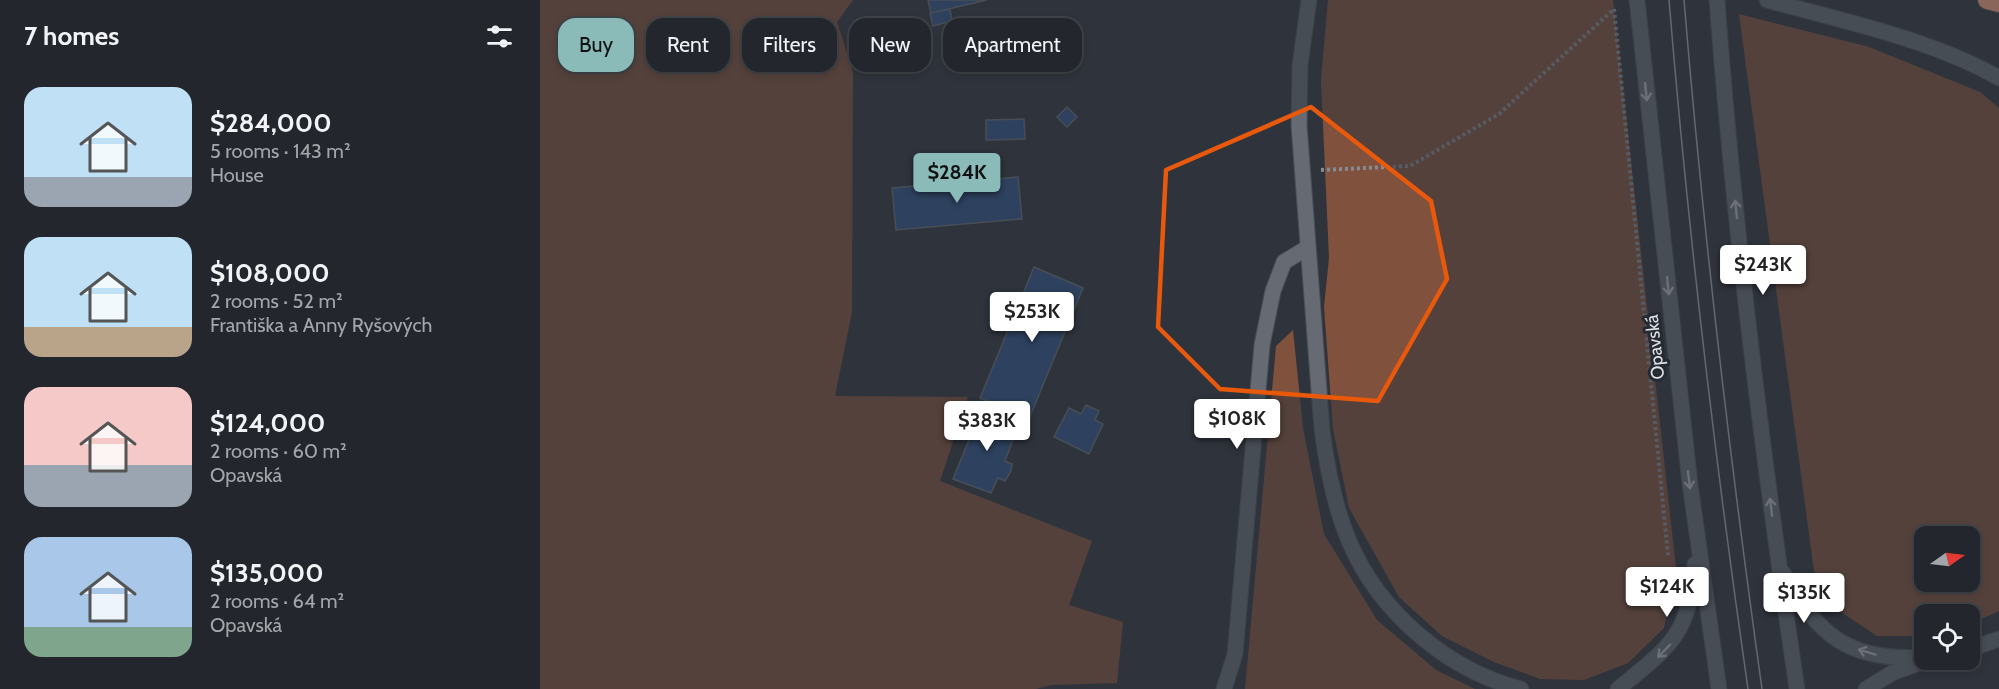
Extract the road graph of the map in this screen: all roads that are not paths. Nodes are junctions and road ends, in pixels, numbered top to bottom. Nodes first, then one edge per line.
1 (1309, 0) edge
2 (1637, 0) edge
3 (1717, 0) edge
4 (1767, 0) edge
5 (1987, 0) edge
6 (1999, 3) edge
7 (1999, 78) edge
8 (1307, 248) junction
9 (1697, 537) junction
10 (1778, 565) junction
11 (1999, 639) edge
12 (1980, 646) edge
13 (1914, 657) edge
14 (1914, 665) edge
15 (1224, 689) edge
16 (1521, 689) edge
17 (1618, 689) edge
18 (1719, 689) edge
19 (1797, 689) edge
20 (1866, 689) edge

1 - 8 main road
2 -> 9 main road, Opavská
10 -> 3 main road
4 - 7 main road
5 - 6 highway
8 - 15 main road
8 - 16 main road
9 -> 17 main road
9 - 18 main road, Opavská
13 -> 10 main road
10 - 19 main road
11 - 12 main road
14 - 20 main road

